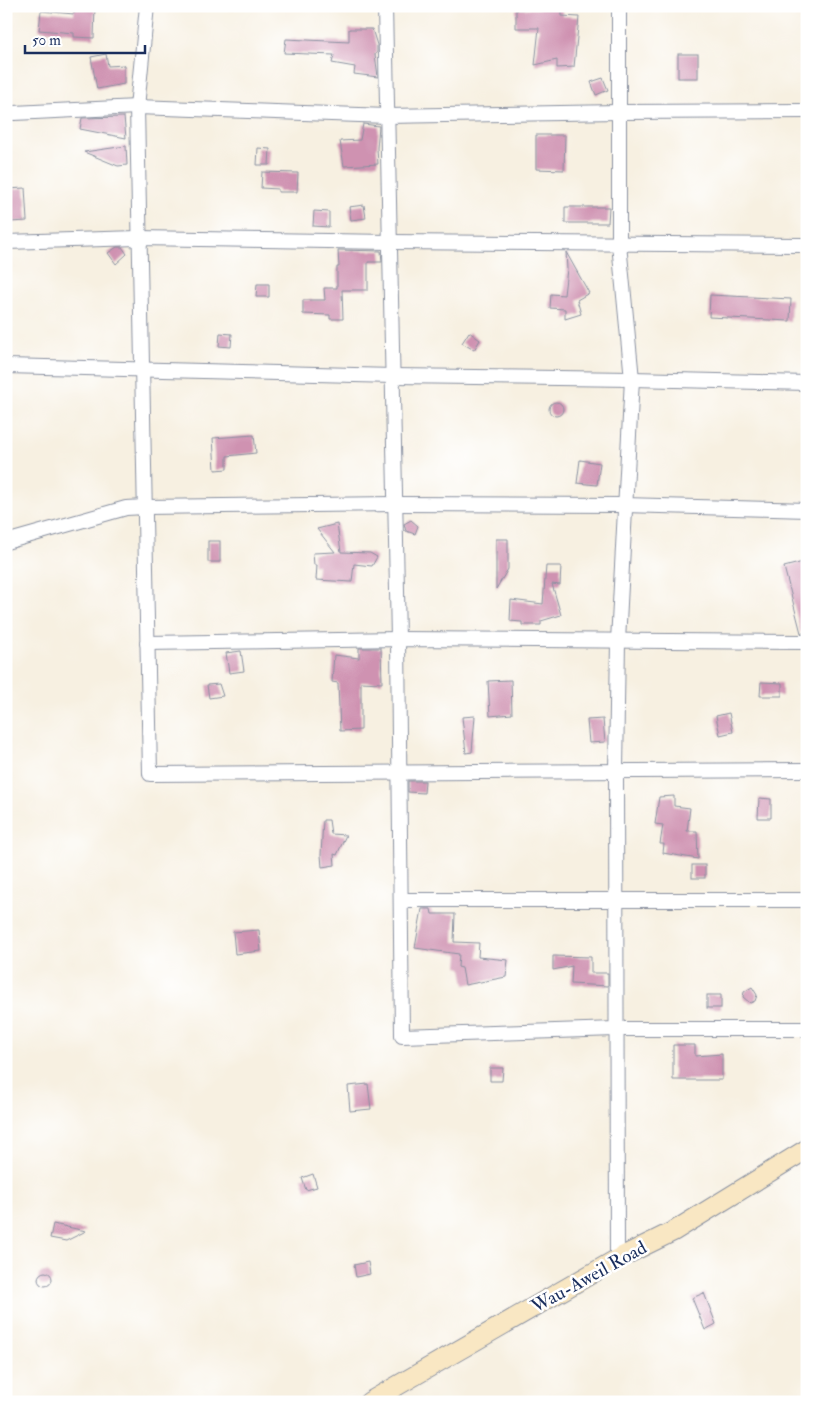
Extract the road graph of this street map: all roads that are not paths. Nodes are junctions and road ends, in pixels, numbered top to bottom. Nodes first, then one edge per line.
1 (147, 6) edge
2 (385, 6) edge
3 (619, 6) edge
4 (137, 108) junction
5 (807, 111) edge
6 (14, 112) dead end
7 (619, 112) junction
8 (387, 116) junction
9 (138, 238) junction
10 (6, 242) edge
11 (390, 242) junction
12 (619, 244) junction
13 (807, 245) edge
14 (6, 366) edge
15 (142, 369) junction
16 (393, 376) junction
17 (632, 379) junction
18 (807, 383) edge
19 (396, 504) junction
20 (624, 505) junction
21 (145, 507) junction
22 (807, 510) edge
23 (6, 542) edge
24 (398, 639) junction
25 (618, 641) junction
26 (807, 642) edge
27 (147, 643) junction
28 (616, 770) junction
29 (807, 770) edge
30 (400, 772) junction
31 (402, 900) junction
32 (616, 900) junction
33 (807, 900) edge
34 (616, 1029) junction
35 (807, 1029) edge
36 (807, 1149) edge
37 (617, 1259) junction
38 (369, 1402) edge

1 - 4 street
2 - 8 street
3 - 7 street
4 - 6 street
4 - 8 street
4 - 9 street
5 - 7 street
7 - 8 street
7 - 12 street
8 - 11 street
9 - 10 street
9 - 11 street
9 - 15 street
11 - 12 street
11 - 16 street
12 - 13 street
12 - 17 street
14 - 15 street
15 - 16 street
15 - 21 street
16 - 17 street
16 - 19 street
17 - 18 street
17 - 20 street
19 - 20 street
19 - 21 street
19 - 24 street
20 - 22 street
20 - 25 street
21 - 23 street
21 - 27 street
24 - 25 street
24 - 27 street
24 - 30 street
25 - 26 street
25 - 28 street
27 - 30 street
28 - 29 street
28 - 30 street
28 - 32 street
30 - 31 street
31 - 32 street
31 - 34 street
32 - 33 street
32 - 34 street
34 - 35 street
34 - 37 street
36 - 37 street, Wau-Aweil Road
37 - 38 street, Wau-Aweil Road

